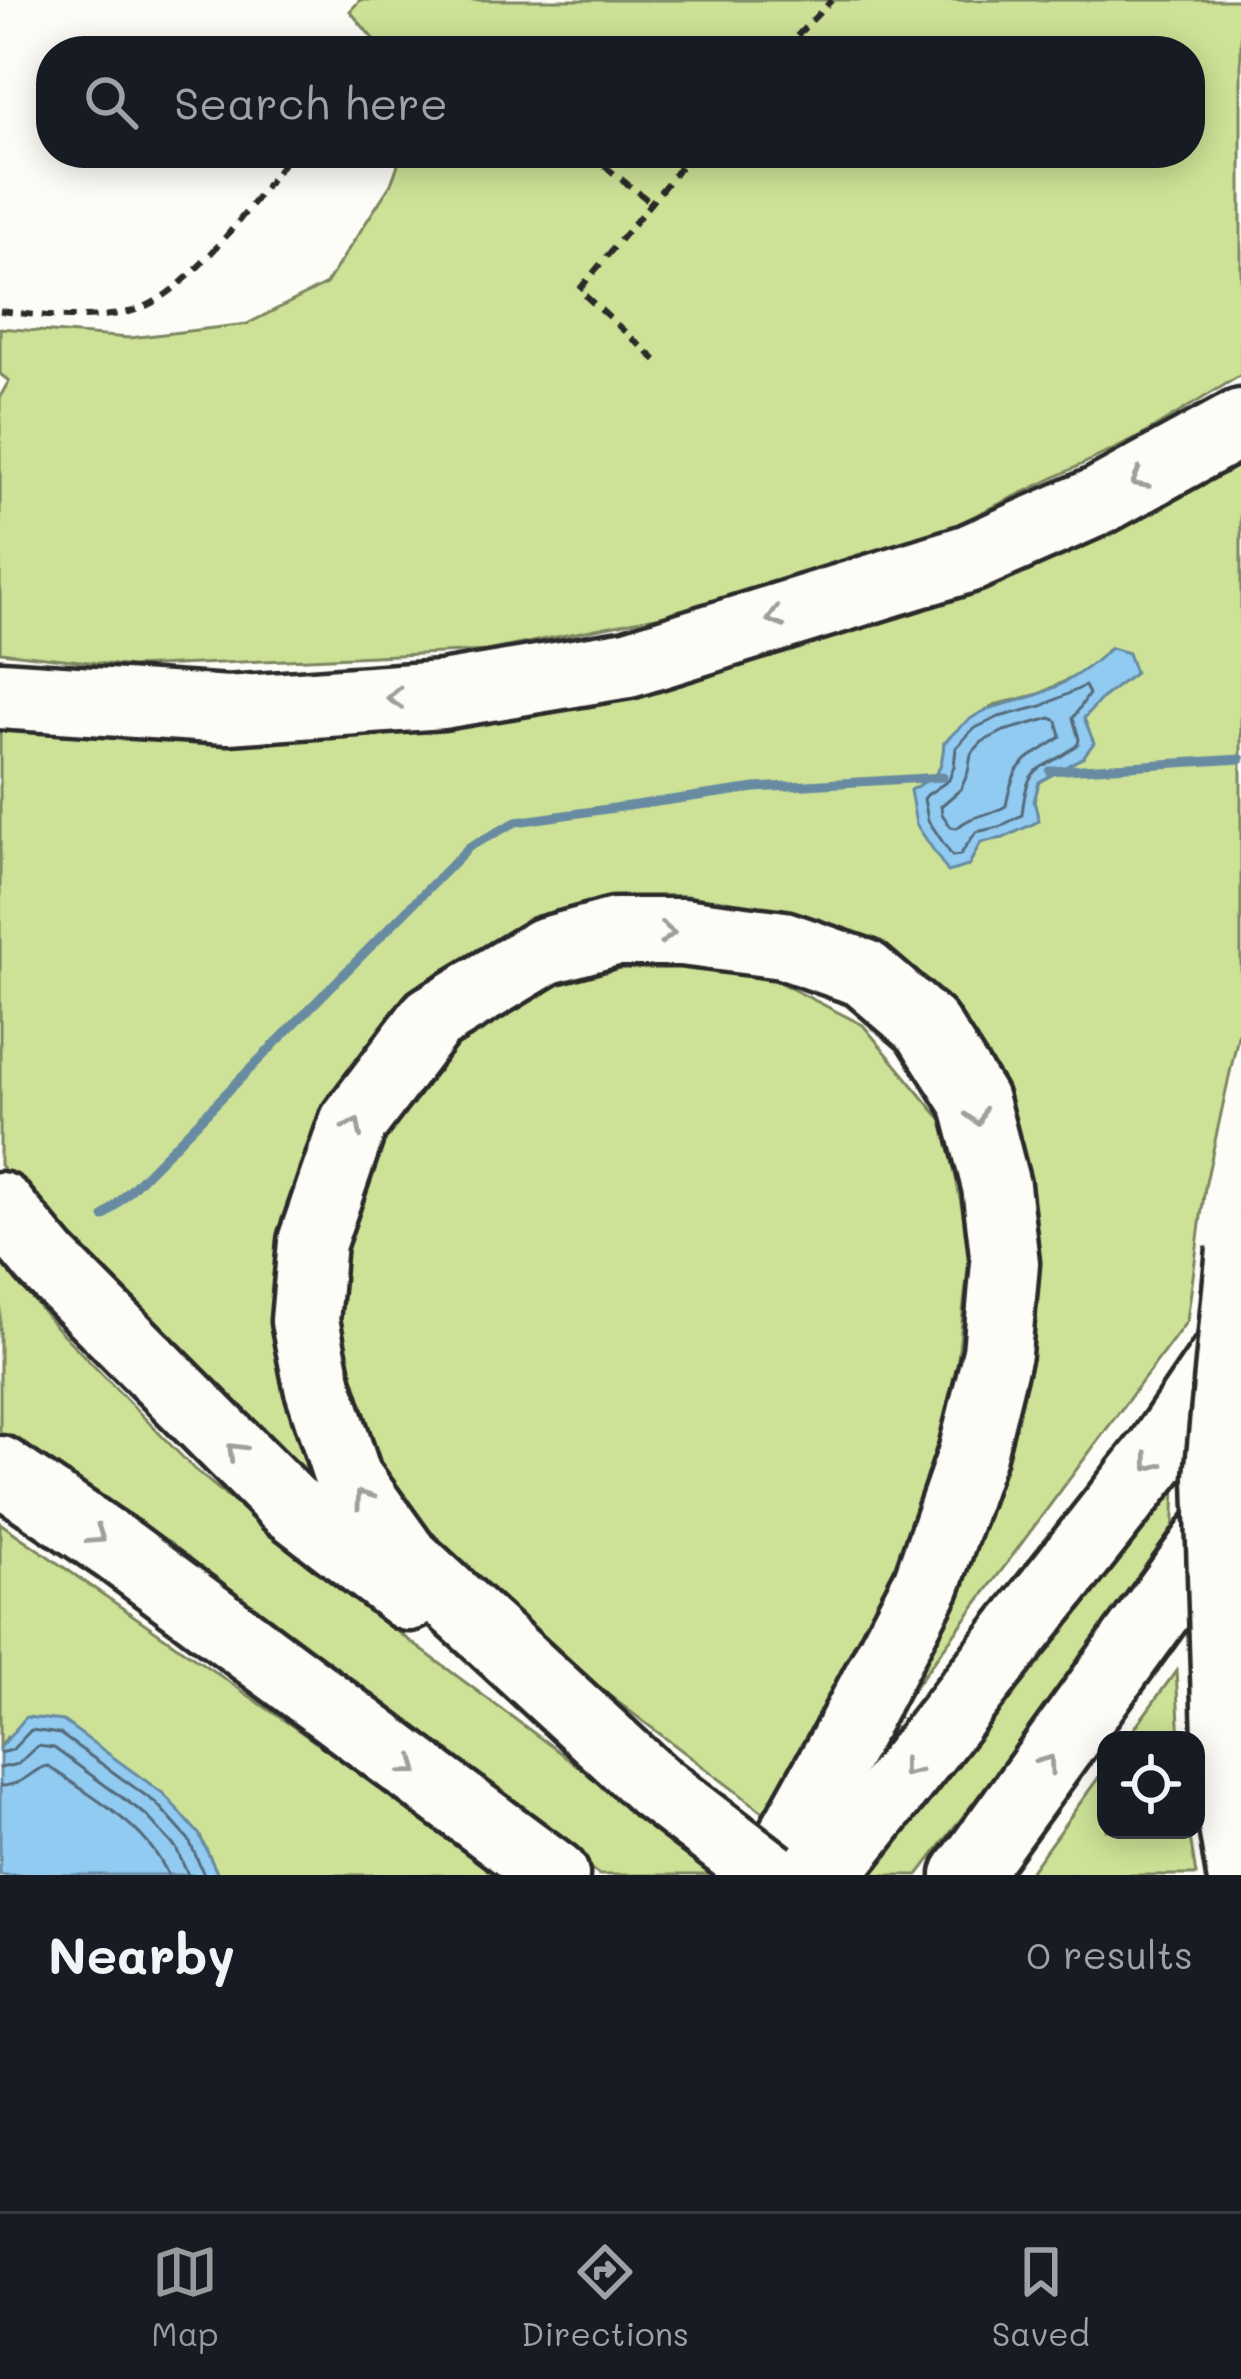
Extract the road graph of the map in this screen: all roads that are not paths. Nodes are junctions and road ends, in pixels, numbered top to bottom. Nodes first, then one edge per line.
1 (1241, 423) edge
2 (0, 695) edge
3 (0, 1206) edge
4 (1241, 1249) edge
5 (1241, 1332) edge
6 (0, 1470) edge
7 (1241, 1495) edge
8 (654, 1786) junction
9 (542, 1865) edge
10 (975, 1869) edge
11 (770, 1875) edge
12 (826, 1875) edge
13 (1241, 1875) edge

1 -> 2 highway
8 -> 3 highway
4 - 13 highway, bridge
5 -> 12 highway
6 -> 9 highway
10 -> 7 highway
8 - 11 highway, bridge
8 -> 11 highway

